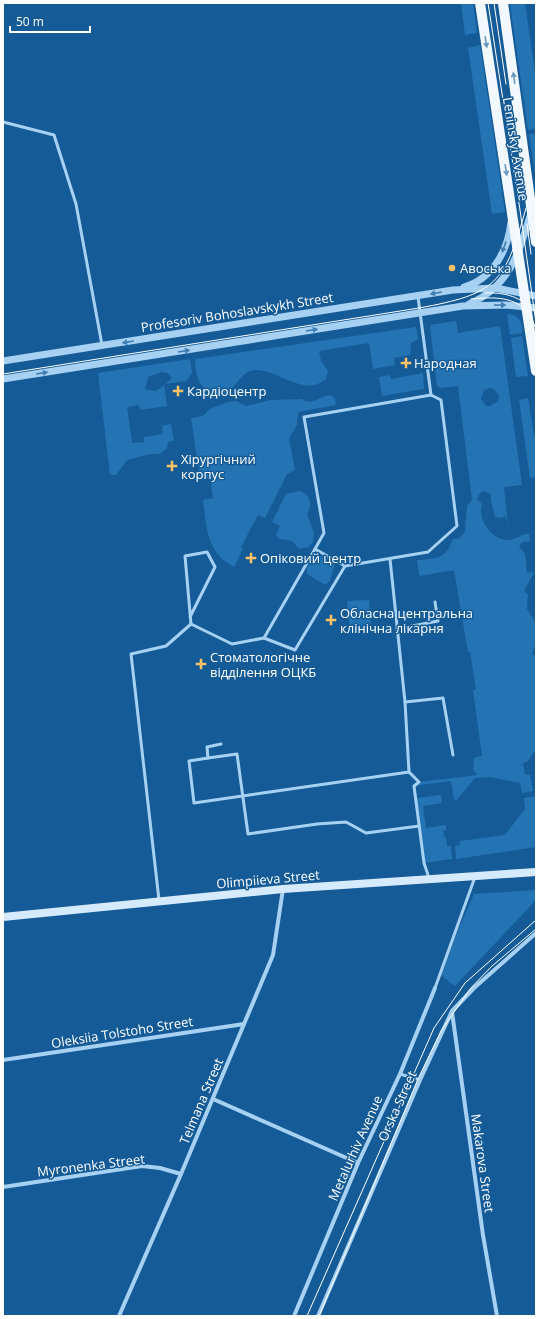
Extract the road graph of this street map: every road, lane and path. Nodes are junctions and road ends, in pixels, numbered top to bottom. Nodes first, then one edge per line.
1 (480, 3) edge
2 (503, 3) edge
3 (3, 122) edge
4 (532, 208) junction
5 (512, 210) junction
6 (536, 242) edge
7 (518, 252) junction
8 (495, 288) junction
9 (453, 290) junction
10 (524, 293) junction
11 (536, 296) edge
12 (418, 297) junction
13 (463, 306) junction
14 (531, 308) edge
15 (420, 314) junction
16 (102, 346) junction
17 (3, 361) edge
18 (536, 371) edge
19 (3, 379) edge
20 (431, 395) junction
21 (315, 549) junction
22 (390, 559) junction
23 (345, 566) junction
24 (436, 602) dead end
25 (190, 617) junction
26 (191, 624) junction
27 (398, 629) junction
28 (264, 638) junction
29 (405, 702) junction
30 (221, 744) dead end
31 (453, 755) dead end
32 (208, 758) junction
33 (409, 772) junction
34 (243, 796) junction
35 (419, 826) junction
36 (536, 872) edge
37 (476, 875) junction
38 (430, 878) junction
39 (283, 889) junction
40 (159, 900) junction
41 (3, 917) edge
42 (536, 933) edge
43 (434, 988) joint
44 (452, 1011) junction
45 (244, 1024) junction
46 (3, 1060) edge
47 (400, 1074) junction
48 (420, 1080) junction
49 (212, 1099) junction
50 (358, 1163) junction
51 (181, 1174) junction
52 (3, 1186) edge
53 (119, 1316) edge
54 (294, 1316) edge
55 (318, 1316) edge
56 (497, 1316) edge

1 -> 5 main road, Leninskyi Avenue
4 -> 2 main road, Leninskyi Avenue
3 - 16 lane
4 - 6 main road, Leninskyi Avenue
4 - 7 street
5 - 7 main road, Leninskyi Avenue
5 -> 9 street
7 - 8 street
7 - 10 main road, Leninskyi Avenue
8 - 9 street, Profesoriv Bohoslavskykh Street
8 - 10 street, Profesoriv Bohoslavskykh Street
8 - 13 street
9 -> 12 street, Profesoriv Bohoslavskykh Street
10 - 11 street, Profesoriv Bohoslavskykh Street
10 - 14 main road, Leninskyi Avenue
12 - 15 lane
12 -> 16 street, Profesoriv Bohoslavskykh Street
13 -> 14 street
13 - 15 street
14 - 18 main road, Leninskyi Avenue
19 -> 15 street
15 - 20 lane
16 - 17 street, Profesoriv Bohoslavskykh Street
20 - 21 lane
20 - 22 lane
21 - 23 lane
21 - 28 lane
22 - 23 lane
22 - 27 lane
23 - 28 lane
24 - 27 lane
25 - 25 lane
25 - 26 lane
26 - 28 lane
26 - 40 lane
27 - 29 lane
29 - 31 lane
29 - 33 lane
30 - 32 lane
32 - 34 lane
32 - 34 lane
33 - 34 lane
33 - 35 lane
34 - 35 lane
35 - 38 lane
36 - 37 main road, Olimpiieva Street
37 - 38 main road, Olimpiieva Street
37 - 43 lane
38 - 39 main road, Olimpiieva Street
39 - 40 main road, Olimpiieva Street
39 - 45 street, Telmana Street
40 - 41 main road, Olimpiieva Street
42 - 44 street, Orska Street
43 - 47 street, Metalurhiv Avenue
44 - 48 street, Orska Street
44 - 56 street, Makarova Street
45 - 46 street, Oleksiia Tolstoho Street
45 - 49 street, Telmana Street
47 - 48 lane
47 - 50 street, Metalurhiv Avenue
48 - 55 street, Orska Street
49 - 50 street
49 - 51 street, Telmana Street
50 - 54 street, Metalurhiv Avenue
51 - 52 street, Myronenka Street
51 - 53 street, Telmana Street

